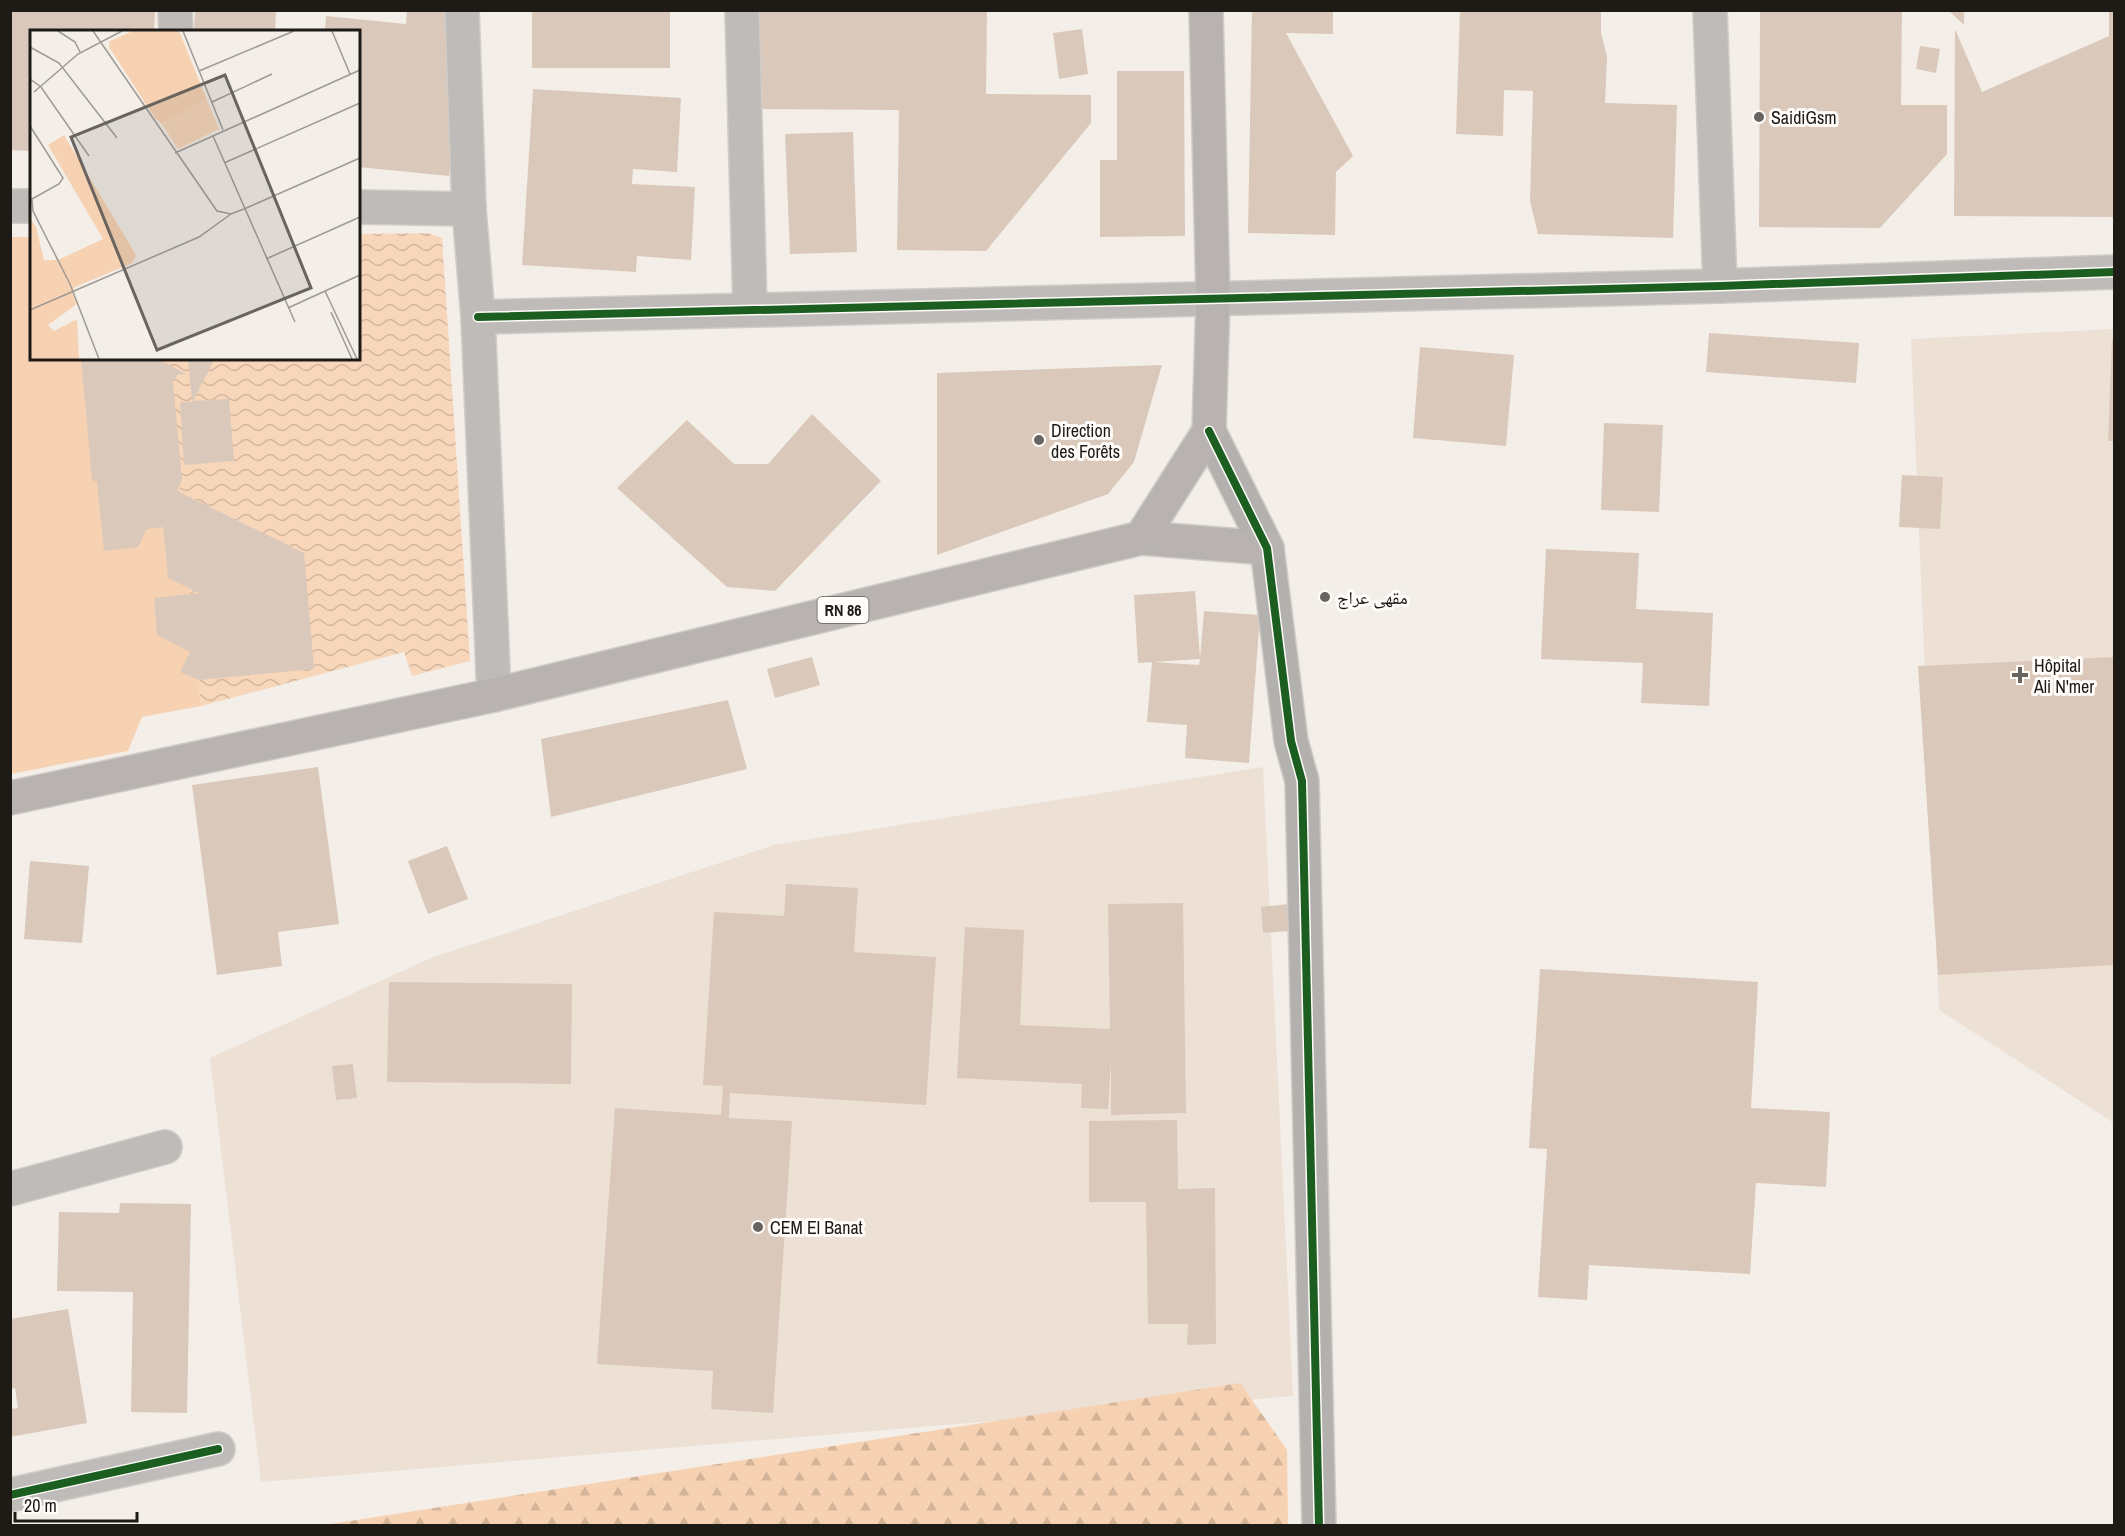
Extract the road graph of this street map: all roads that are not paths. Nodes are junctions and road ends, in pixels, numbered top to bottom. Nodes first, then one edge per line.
1 (175, 10) edge
2 (462, 10) edge
3 (742, 10) edge
4 (1206, 10) edge
5 (1710, 10) edge
6 (176, 30) edge
7 (10, 206) edge
8 (30, 206) edge
9 (360, 207) edge
10 (469, 209) junction
11 (2115, 272) edge
12 (1719, 286) junction
13 (1213, 299) junction
14 (750, 309) junction
15 (478, 317) junction
16 (1209, 431) junction
17 (1141, 538) junction
18 (1267, 548) junction
19 (494, 695) junction
20 (10, 798) edge
21 (165, 1147) dead end
22 (10, 1189) edge
23 (219, 1449) dead end
24 (10, 1495) edge
25 (1319, 1526) edge

1 - 6 street
2 - 10 street
3 - 14 street
4 - 13 main road
5 - 12 street
7 - 8 street
9 - 10 street
10 - 15 street
11 - 12 street
12 - 13 street
13 - 14 street
13 - 16 main road
14 - 15 street
15 - 19 street
16 - 17 main road
16 - 18 street
17 - 18 main road
17 - 19 main road, RN 86
18 - 25 street
19 - 20 main road, RN 86
21 - 22 street
23 - 24 street

